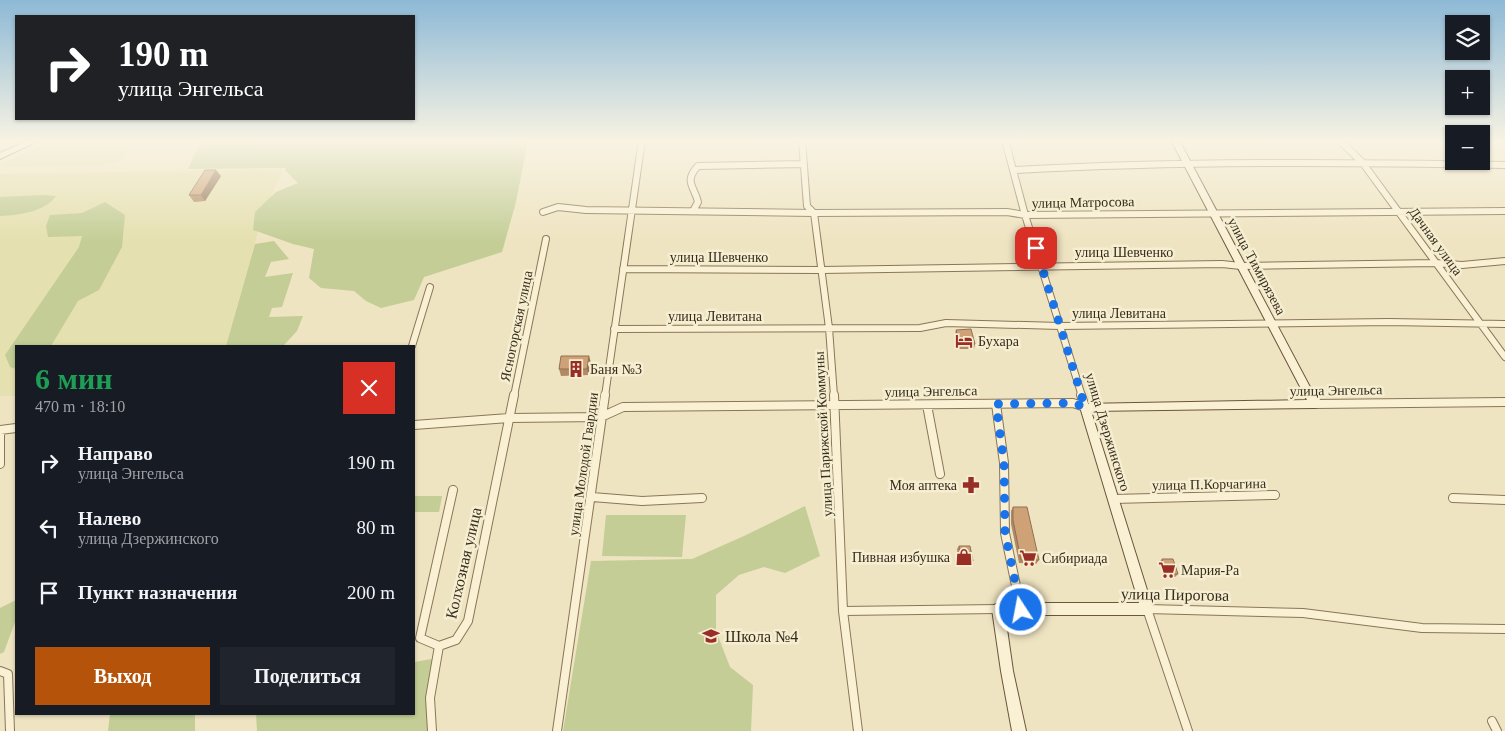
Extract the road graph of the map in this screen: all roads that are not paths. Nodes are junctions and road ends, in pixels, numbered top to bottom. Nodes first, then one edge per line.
1 (637, 174) edge
2 (693, 174) edge
3 (805, 174) edge
4 (1015, 174) edge
5 (1193, 174) edge
6 (1371, 174) edge
7 (632, 210) junction
8 (693, 211) junction
9 (1399, 211) junction
10 (1505, 211) edge
11 (543, 212) dead end
12 (814, 212) junction
13 (1213, 212) junction
14 (1025, 215) junction
15 (546, 239) dead end
16 (1505, 261) edge
17 (1436, 263) junction
18 (1042, 265) junction
19 (1241, 266) junction
20 (623, 269) junction
21 (822, 270) junction
22 (430, 287) dead end
23 (1272, 324) junction
24 (1482, 324) junction
25 (1505, 324) edge
26 (1060, 326) junction
27 (829, 328) junction
28 (614, 329) junction
29 (412, 345) edge
30 (1505, 357) edge
31 (1505, 402) edge
32 (996, 404) junction
33 (1314, 404) junction
34 (927, 405) junction
35 (836, 406) junction
36 (1085, 407) junction
37 (601, 417) junction
38 (509, 418) junction
39 (415, 425) edge
40 (15, 428) edge
41 (0, 432) edge
42 (0, 464) edge
43 (940, 474) dead end
44 (453, 490) dead end
45 (1275, 496) dead end
46 (592, 497) junction
47 (702, 498) dead end
48 (1453, 498) dead end
49 (1113, 499) junction
50 (1505, 500) edge
51 (1147, 608) junction
52 (998, 609) junction
53 (1021, 610) junction
54 (843, 611) junction
55 (1505, 629) edge
56 (439, 646) junction
57 (0, 671) edge
58 (1492, 721) dead end
59 (10, 731) edge
60 (432, 731) edge
61 (557, 731) edge
62 (858, 731) edge
63 (1019, 731) edge
64 (1188, 731) edge
65 (1497, 731) edge

1 - 7 street, улица Молодой Гвардии
2 - 8 street
3 - 12 street, улица Парижской Коммуны
4 - 14 street, улица Дзержинского
5 - 13 street, улица Тимирязева
6 - 9 street, Дачная улица
7 - 8 street, улица Матросова
7 - 11 street, улица Матросова
7 - 20 street, улица Молодой Гвардии
8 - 12 street, улица Матросова
9 - 10 street, улица Матросова
9 - 13 street, улица Матросова
9 - 17 street, Дачная улица
12 - 14 street, улица Матросова
12 - 21 street, улица Парижской Коммуны
13 - 14 street, улица Матросова
13 - 19 street, улица Тимирязева
14 - 18 street, улица Дзержинского
15 - 38 street, Ясногорская улица
16 - 17 street, улица Шевченко
17 - 19 street, улица Шевченко
17 - 24 street, Дачная улица
18 - 19 street, улица Шевченко
18 - 21 street, улица Шевченко
18 - 26 street, улица Дзержинского
19 - 23 street, улица Тимирязева
20 - 21 street, улица Шевченко
20 - 28 street, улица Молодой Гвардии
21 - 27 street, улица Парижской Коммуны
22 - 29 street
23 - 24 street, улица Левитана
23 - 26 street, улица Левитана
23 - 33 street, улица Тимирязева
24 - 25 street, улица Левитана
24 - 30 street, Дачная улица
26 - 27 street, улица Левитана
26 - 36 street, улица Дзержинского
27 - 28 street, улица Левитана
27 - 35 street, улица Парижской Коммуны
28 - 37 street, улица Молодой Гвардии
31 - 33 street, улица Энгельса
32 - 34 street, улица Энгельса
32 - 36 street, улица Энгельса
32 - 53 street
33 - 36 street, улица Энгельса
34 - 35 street, улица Энгельса
34 - 43 street
35 - 37 street, улица Энгельса
35 - 54 street, улица Парижской Коммуны
36 - 49 street, улица Дзержинского
37 - 38 street, улица Энгельса
37 - 46 street, улица Молодой Гвардии
38 - 39 street, улица Энгельса
38 - 56 street, Колхозная улица
40 - 41 street
41 - 42 street
44 - 56 street
45 - 49 street, улица П.Корчагина
46 - 47 street
46 - 61 street, улица Молодой Гвардии
48 - 50 street
49 - 51 street, улица Дзержинского
51 - 53 street, улица Пирогова
51 - 55 street, улица Пирогова
51 - 64 street, улица Дзержинского
52 - 53 street, улица Пирогова
52 - 54 street, улица Пирогова
52 - 63 street
54 - 62 street, улица Парижской Коммуны
56 - 60 street
57 - 59 street
58 - 65 street

